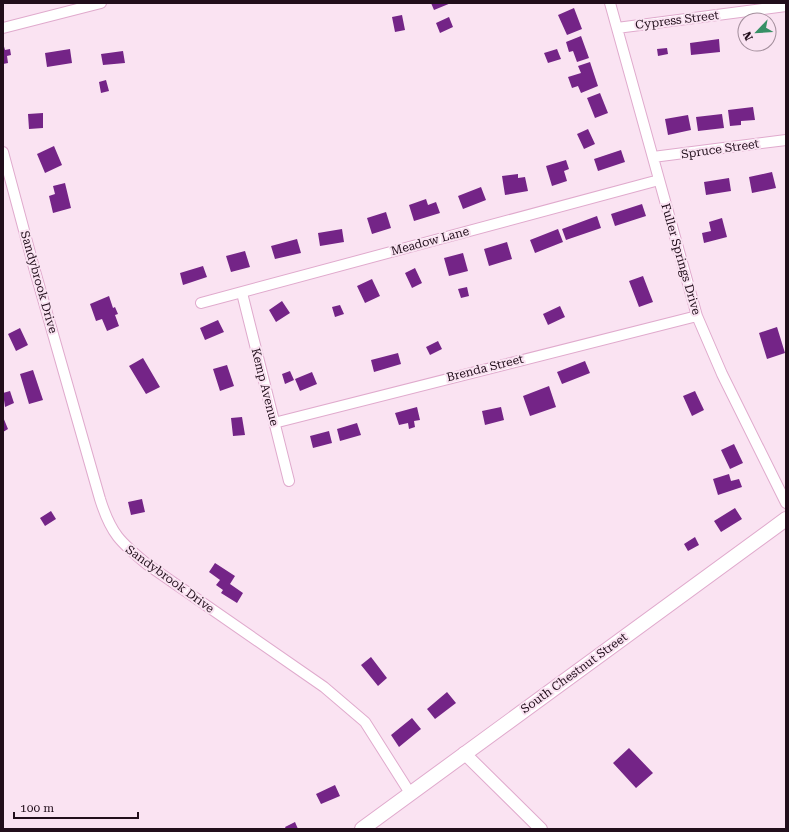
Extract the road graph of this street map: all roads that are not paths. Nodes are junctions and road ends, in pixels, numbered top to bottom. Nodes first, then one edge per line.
1 (101, 3) edge
2 (610, 3) edge
3 (786, 6) edge
4 (3, 28) edge
5 (617, 28) junction
6 (786, 140) edge
7 (3, 152) edge
8 (653, 157) junction
9 (659, 180) junction
10 (242, 293) junction
11 (201, 303) dead end
12 (697, 316) junction
13 (274, 423) junction
14 (289, 481) dead end
15 (786, 503) edge
16 (786, 519) edge
17 (464, 753) junction
18 (410, 793) junction
19 (362, 829) edge
20 (541, 829) edge

1 - 4 street
2 - 5 street, Fuller Springs Drive
3 - 5 street, Cypress Street
5 - 8 street, Fuller Springs Drive
6 - 8 street, Spruce Street
7 - 18 street, Sandybrook Drive
8 - 9 street, Fuller Springs Drive
9 - 10 street, Meadow Lane
9 - 12 street, Fuller Springs Drive
10 - 11 street, Meadow Lane
10 - 13 street, Kemp Avenue
12 - 13 street, Brenda Street
12 - 15 street, Fuller Springs Drive
13 - 14 street, Kemp Avenue
16 - 17 main road, South Chestnut Street
17 - 18 main road, South Chestnut Street
17 - 20 street
18 - 19 main road, South Chestnut Street

